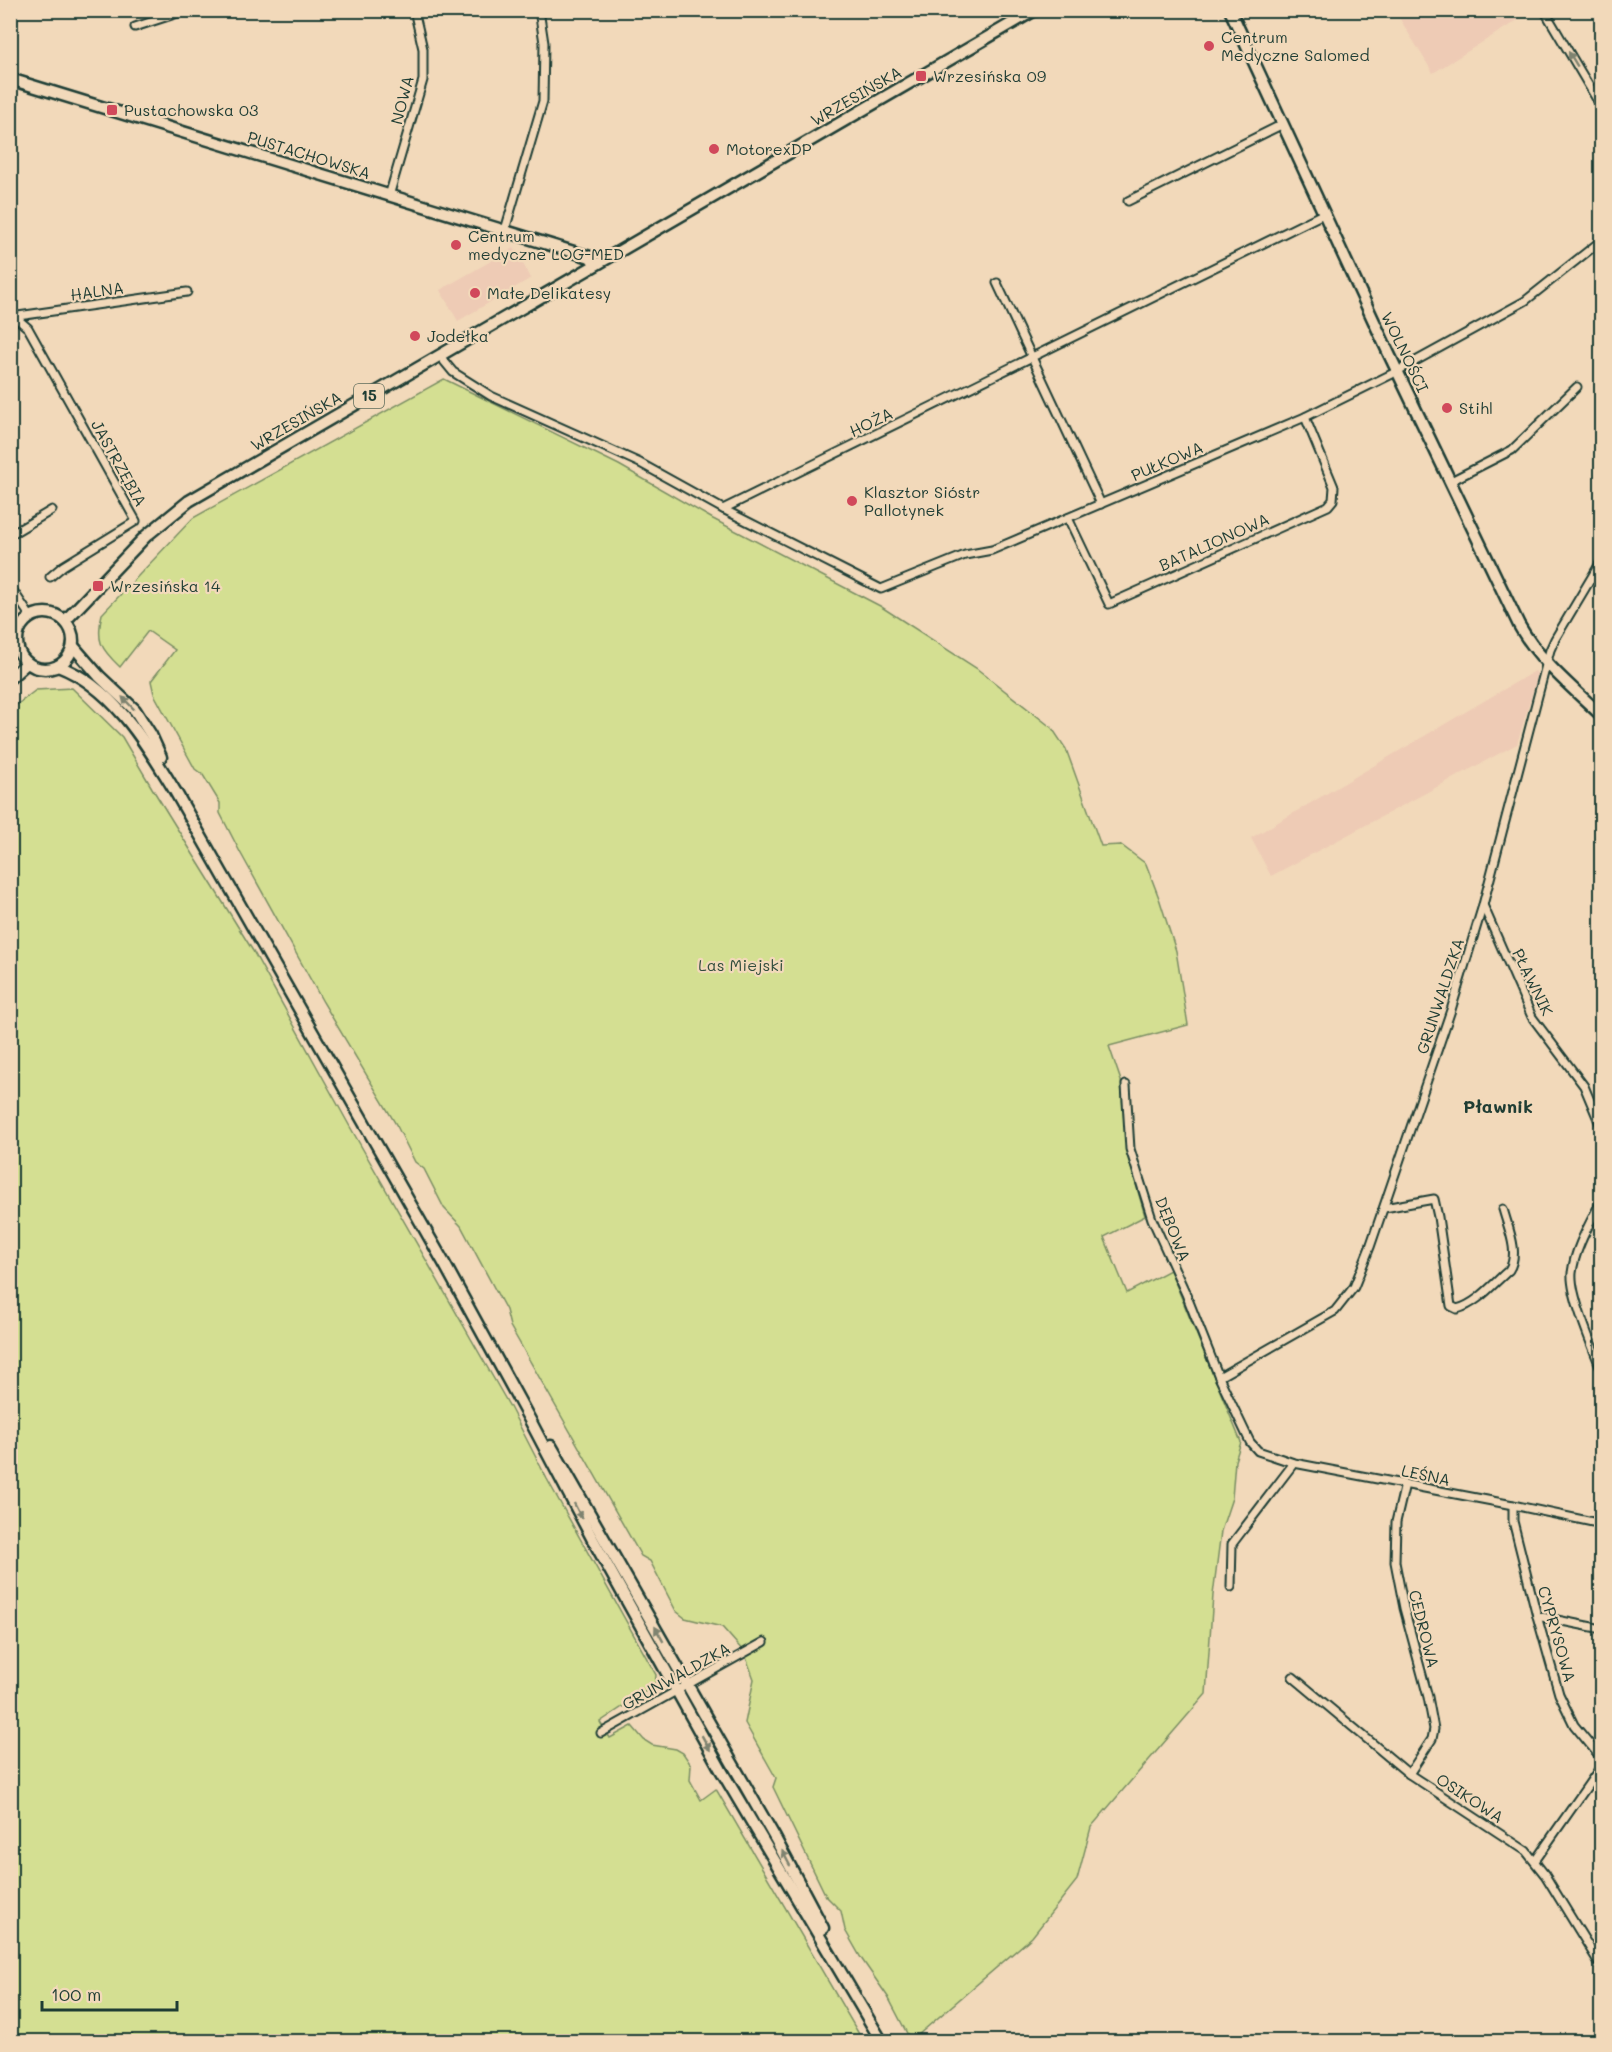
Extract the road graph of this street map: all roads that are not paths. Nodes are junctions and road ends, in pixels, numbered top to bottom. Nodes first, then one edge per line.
1 (187, 10) edge
2 (414, 10) edge
3 (539, 10) edge
4 (1035, 10) edge
5 (1230, 10) edge
6 (1544, 10) edge
7 (135, 27) dead end
8 (10, 79) edge
9 (1602, 108) edge
10 (1281, 125) junction
11 (389, 195) junction
12 (1128, 201) dead end
13 (1323, 214) junction
14 (505, 230) junction
15 (1602, 240) edge
16 (596, 264) junction
17 (997, 283) dead end
18 (187, 292) dead end
19 (34, 314) junction
20 (12, 317) edge
21 (28, 328) junction
22 (440, 355) junction
23 (1032, 357) junction
24 (1397, 371) junction
25 (1577, 387) dead end
26 (1305, 417) junction
27 (1451, 481) junction
28 (1101, 504) junction
29 (723, 509) junction
30 (52, 510) dead end
31 (1068, 518) junction
32 (10, 535) edge
33 (1602, 560) edge
34 (50, 577) dead end
35 (10, 586) edge
36 (30, 616) junction
37 (65, 621) junction
38 (13, 639) edge
39 (73, 645) junction
40 (27, 663) junction
41 (1546, 663) junction
42 (58, 666) junction
43 (10, 678) edge
44 (1602, 716) edge
45 (175, 791) junction
46 (1483, 905) junction
47 (1126, 1085) dead end
48 (1602, 1129) edge
49 (1602, 1199) edge
50 (1384, 1208) junction
51 (1503, 1209) dead end
52 (1602, 1345) edge
53 (1593, 1348) junction
54 (1602, 1371) edge
55 (1219, 1377) junction
56 (511, 1385) junction
57 (1250, 1442) joint
58 (1294, 1463) junction
59 (1405, 1484) junction
60 (1513, 1505) junction
61 (1602, 1524) edge
62 (1231, 1587) dead end
63 (1537, 1616) junction
64 (1602, 1629) edge
65 (764, 1642) dead end
66 (1293, 1677) dead end
67 (688, 1685) junction
68 (678, 1691) junction
69 (601, 1733) dead end
70 (1602, 1759) edge
71 (1602, 1765) edge
72 (1409, 1774) junction
73 (1535, 1861) junction
74 (1602, 1968) edge
75 (861, 2004) junction
76 (882, 2042) edge

1 - 7 street
2 - 11 street, NOWA
3 - 14 street
4 - 16 main road, WRZESIŃSKA / 15
5 - 10 main road, WOLNOŚCI
9 -> 6 street
8 - 11 main road, PUSTACHOWSKA
10 - 12 street
10 - 13 main road, WOLNOŚCI
11 - 14 main road, PUSTACHOWSKA
13 - 23 street, HOŻA
13 - 24 main road, WOLNOŚCI
14 - 16 main road, PUSTACHOWSKA
15 - 24 street, PUŁKOWA
16 - 22 main road, WRZESIŃSKA / 15
17 - 23 street
18 - 19 street, HALNA
19 - 20 street, HALNA
19 - 21 street
20 - 21 street, JASTRZĘBIA
21 - 34 street, JASTRZĘBIA
22 - 29 street
22 - 37 main road, WRZESIŃSKA / 15
23 - 28 street
23 - 29 street, HOŻA
24 - 26 street, PUŁKOWA
24 - 27 main road, WOLNOŚCI
25 - 27 street
26 - 28 street, PUŁKOWA
26 - 31 street, BATALIONOWA
27 - 41 main road, WOLNOŚCI
28 - 31 street, PUŁKOWA
29 - 31 street, PUŁKOWA
30 - 32 street
33 - 41 street, GRUNWALDZKA
35 - 36 street
36 - 37 main road
36 - 38 main road
37 - 39 main road
38 - 40 main road
39 - 42 main road
45 -> 39 main road
40 - 42 main road
40 - 43 main road
41 - 44 main road, WOLNOŚCI
41 - 46 street, GRUNWALDZKA
42 - 45 main road
45 - 56 main road
46 - 48 street, PŁAWNIK
46 - 50 street, GRUNWALDZKA
47 - 55 street, DĘBOWA
49 - 53 street
50 - 51 street
50 - 55 street, GRUNWALDZKA
52 - 53 street
53 - 54 street
55 - 57 street, DĘBOWA
67 -> 56 main road
56 -> 68 main road
57 - 58 street, LEŚNA
58 - 59 street, LEŚNA
58 - 62 street
59 - 60 street, LEŚNA
59 - 72 street, CEDROWA
60 - 61 street, LEŚNA
60 - 63 street, CYPRYSOWA
63 - 64 street
63 - 70 street, CYPRYSOWA
65 - 67 street, GRUNWALDZKA
66 - 72 street, OSIKOWA
67 - 68 street, GRUNWALDZKA
75 -> 67 main road
68 - 69 street, GRUNWALDZKA
68 -> 75 main road
71 - 73 street
72 - 73 street, OSIKOWA
73 - 74 street, OSIKOWA
75 - 76 main road

